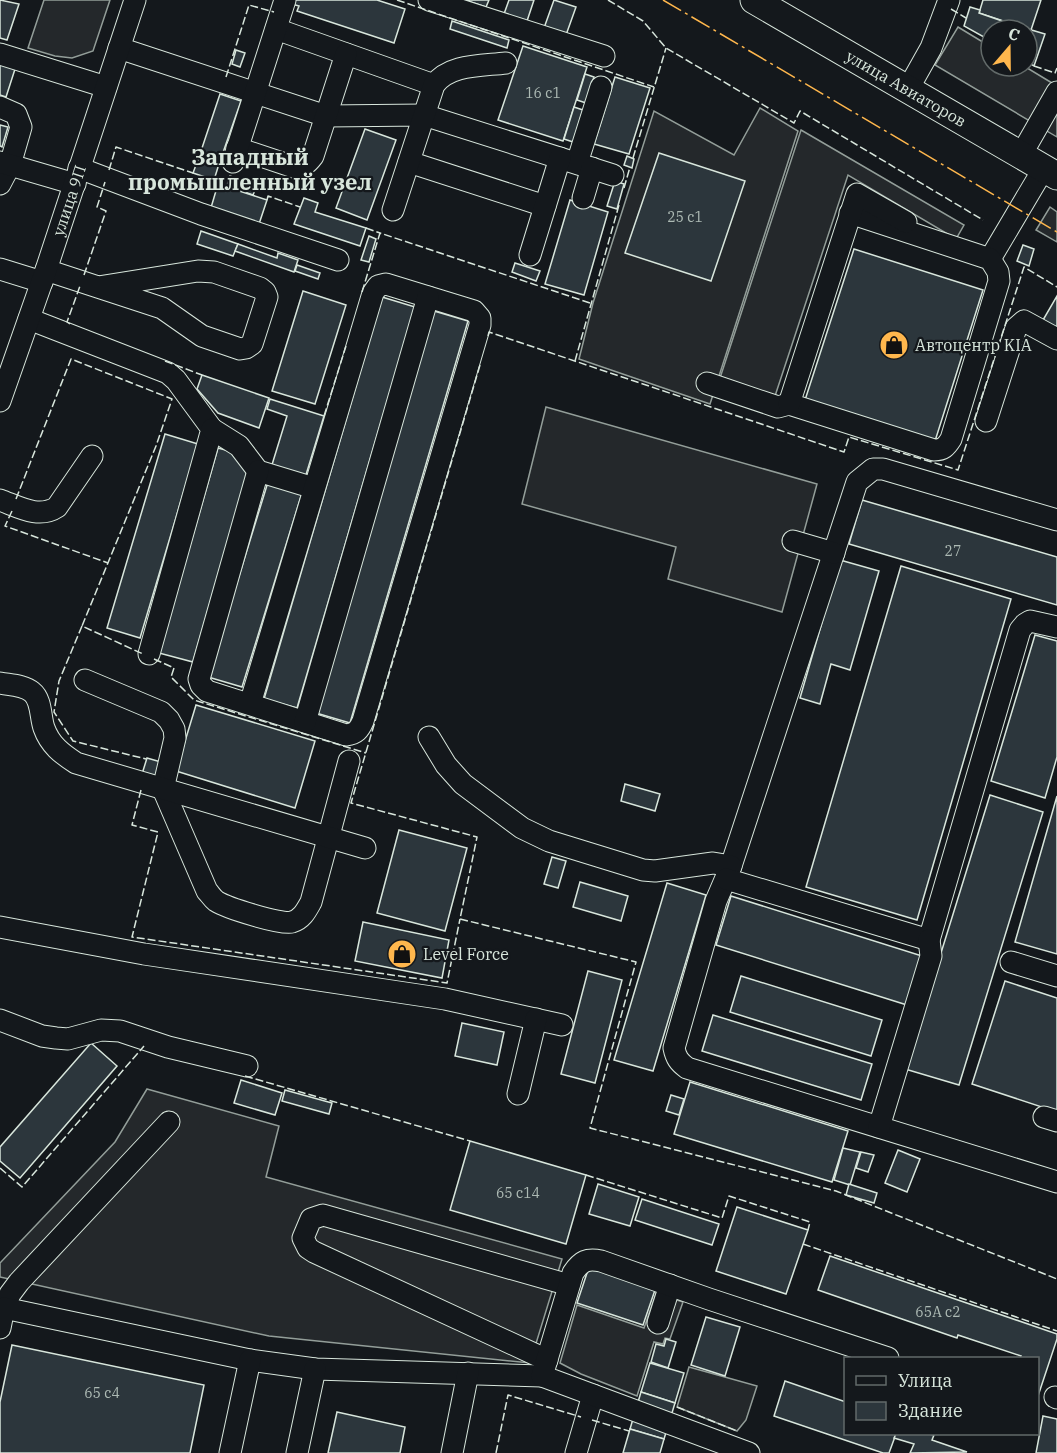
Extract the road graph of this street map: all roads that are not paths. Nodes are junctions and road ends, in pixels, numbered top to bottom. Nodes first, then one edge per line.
1 (135, 0) edge
2 (285, 0) edge
3 (429, 0) edge
4 (754, 0) edge
5 (949, 0) edge
6 (276, 29) junction
7 (119, 48) junction
8 (0, 54) edge
9 (346, 54) junction
10 (604, 56) dead end
11 (506, 63) dead end
12 (434, 85) junction
13 (106, 87) junction
14 (601, 87) dead end
15 (908, 89) junction
16 (1057, 92) edge
17 (255, 94) junction
18 (0, 107) edge
19 (424, 115) junction
20 (326, 116) junction
21 (1021, 155) junction
22 (409, 162) junction
23 (576, 163) junction
24 (5, 164) edge
25 (1051, 172) edge
26 (613, 175) dead end
27 (77, 176) junction
28 (0, 184) edge
29 (583, 198) dead end
30 (545, 206) junction
31 (393, 210) dead end
32 (530, 255) dead end
33 (338, 260) dead end
34 (990, 260) junction
35 (0, 269) edge
36 (44, 276) junction
37 (98, 287) junction
38 (428, 297) junction
39 (29, 319) junction
40 (1057, 339) edge
41 (707, 383) dead end
42 (1, 396) edge
43 (789, 404) junction
44 (986, 421) dead end
45 (212, 429) junction
46 (92, 456) dead end
47 (258, 471) junction
48 (314, 488) junction
49 (0, 500) edge
50 (1057, 520) edge
51 (793, 541) dead end
52 (834, 552) junction
53 (1057, 627) edge
54 (149, 654) dead end
55 (86, 680) dead end
56 (0, 683) edge
57 (250, 704) junction
58 (305, 722) junction
59 (429, 737) dead end
60 (349, 760) dead end
61 (163, 789) junction
62 (328, 837) junction
63 (365, 848) dead end
64 (729, 873) junction
65 (0, 927) edge
66 (929, 940) junction
67 (1011, 962) dead end
68 (1057, 976) edge
69 (536, 1019) junction
70 (0, 1020) edge
71 (562, 1025) dead end
72 (247, 1066) dead end
73 (518, 1094) dead end
74 (169, 1122) dead end
75 (879, 1127) junction
76 (1057, 1182) edge
77 (569, 1285) junction
78 (670, 1285) junction
79 (2, 1318) edge
80 (658, 1323) dead end
81 (882, 1357) edge
82 (250, 1360) junction
83 (544, 1368) junction
84 (315, 1369) junction
85 (468, 1373) junction
86 (593, 1395) junction
87 (230, 1453) edge
88 (297, 1453) edge
89 (452, 1453) edge
90 (576, 1453) edge
91 (749, 1453) edge

1 - 7 street, улица 9П
2 - 6 street
3 - 10 street
4 - 15 main road, улица Авиаторов
5 - 15 street
6 - 9 street
6 - 17 street
7 - 13 street, улица 9П
7 - 17 street
8 - 13 street
9 - 12 street
9 - 20 street
11 - 12 street
12 - 19 street
13 - 27 street, улица 9П
14 - 23 street
15 - 21 main road, улица Авиаторов
16 - 21 street
17 - 20 street
17 - 20 street
18 - 24 street
19 - 20 street
19 - 22 street
19 - 23 street
21 - 25 main road, улица Авиаторов
22 - 30 street
22 - 31 street
23 - 26 street
23 - 29 street
23 - 30 street
24 - 27 street
24 - 28 street
25 - 34 street
27 - 33 street
27 - 36 street, улица 9П
30 - 32 street
34 - 43 street
34 - 43 street
35 - 36 street
36 - 37 street
36 - 39 street, улица 9П
37 - 37 street
38 - 48 street
38 - 58 street
38 - 58 street
39 - 42 street, улица 9П
39 - 45 street
40 - 44 street
41 - 43 street
45 - 47 street
45 - 54 street
46 - 49 street
47 - 48 street
47 - 57 street
48 - 57 street
50 - 52 street
51 - 52 street
52 - 64 street
53 - 66 street
55 - 61 street
56 - 61 street
57 - 58 street
59 - 64 street
60 - 62 street
61 - 62 street
61 - 62 street
62 - 63 street
64 - 66 street
64 - 75 street
65 - 69 street
66 - 75 street
67 - 68 street
69 - 71 street
69 - 73 street
70 - 72 street
74 - 79 street
75 - 76 street
77 - 78 street
77 - 83 street
77 - 83 street
78 - 80 street
78 - 81 street
79 - 82 street
82 - 84 street
82 - 87 street
83 - 85 street
83 - 86 street
84 - 85 street
84 - 88 street
85 - 89 street
86 - 90 street
86 - 91 street

